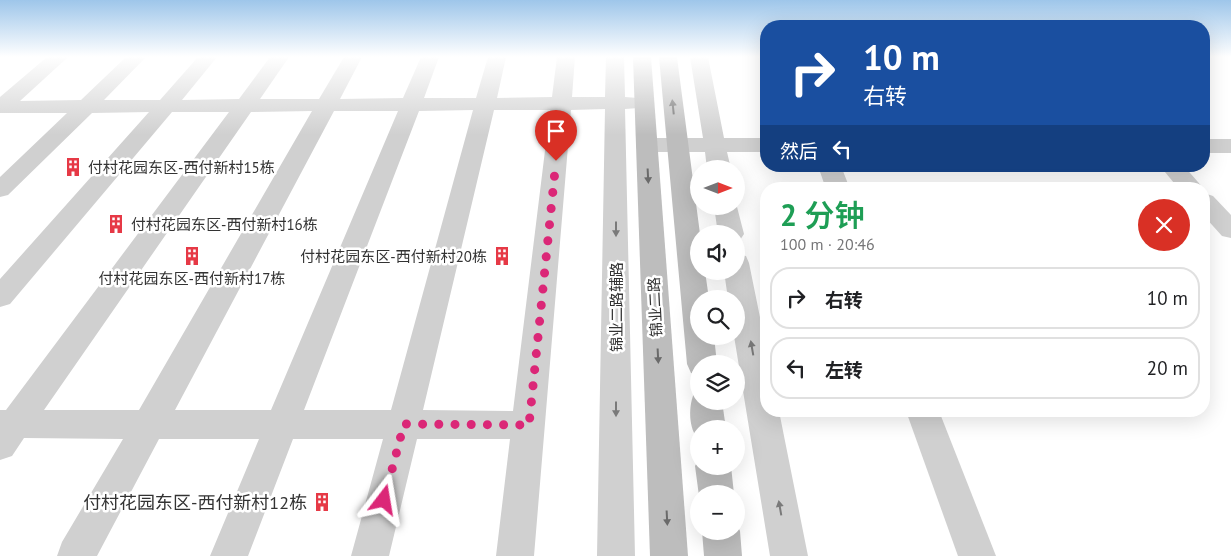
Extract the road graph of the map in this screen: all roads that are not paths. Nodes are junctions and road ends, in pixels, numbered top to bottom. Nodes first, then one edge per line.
1 (28, 83) edge
2 (111, 83) edge
3 (186, 83) edge
4 (261, 83) edge
5 (338, 83) edge
6 (419, 83) edge
7 (491, 83) edge
8 (563, 83) edge
9 (615, 83) edge
10 (643, 83) edge
11 (671, 83) edge
12 (704, 83) edge
13 (644, 103) junction
14 (326, 104) junction
15 (485, 104) junction
16 (561, 104) junction
17 (615, 104) junction
18 (410, 105) junction
19 (87, 106) junction
20 (166, 106) junction
21 (244, 106) junction
22 (0, 107) edge
23 (677, 144) junction
24 (646, 145) junction
25 (715, 145) junction
26 (760, 145) edge
27 (1210, 146) edge
28 (1231, 146) edge
29 (718, 160) edge
30 (1176, 172) edge
31 (1185, 182) edge
32 (0, 190) edge
33 (1210, 207) edge
34 (1231, 230) edge
35 (739, 280) edge
36 (0, 297) edge
37 (701, 355) edge
38 (760, 396) edge
39 (764, 417) edge
40 (924, 417) edge
41 (150, 424) junction
42 (404, 424) junction
43 (281, 425) junction
44 (529, 425) junction
45 (5, 431) edge
46 (722, 540) edge
47 (76, 556) edge
48 (229, 556) edge
49 (370, 556) edge
50 (515, 556) edge
51 (616, 556) edge
52 (668, 556) edge
53 (723, 556) edge
54 (789, 556) edge
55 (977, 556) edge

1 - 22 street
2 - 19 street
3 - 20 street
4 - 21 street
5 - 14 street
6 - 18 street
7 - 15 street
8 - 16 street
9 - 17 street, 锦业二路辅路
10 - 13 main road, 锦业二路
23 -> 11 main road
12 - 25 street
13 - 17 street
13 - 24 main road, 锦业二路
14 - 18 street
14 - 21 street
14 - 41 street
15 - 16 street
15 - 18 street
15 - 42 street
16 - 17 street
16 - 44 street
17 -> 51 street, 锦业二路辅路
18 - 43 street
19 - 20 street
19 - 22 street
19 - 32 street
20 - 21 street
20 - 36 street
21 - 45 street
23 - 24 street
23 - 25 street
23 - 37 main road
24 -> 52 main road, 锦业二路
25 - 26 street
25 - 29 street
27 - 28 street
30 - 31 street
33 - 34 street
38 -> 35 street
54 -> 39 street
40 - 55 street
41 - 43 street
41 - 45 street
41 - 47 street
42 - 43 street
42 - 44 street
42 - 49 street
43 - 48 street
44 - 50 street
46 - 53 main road

